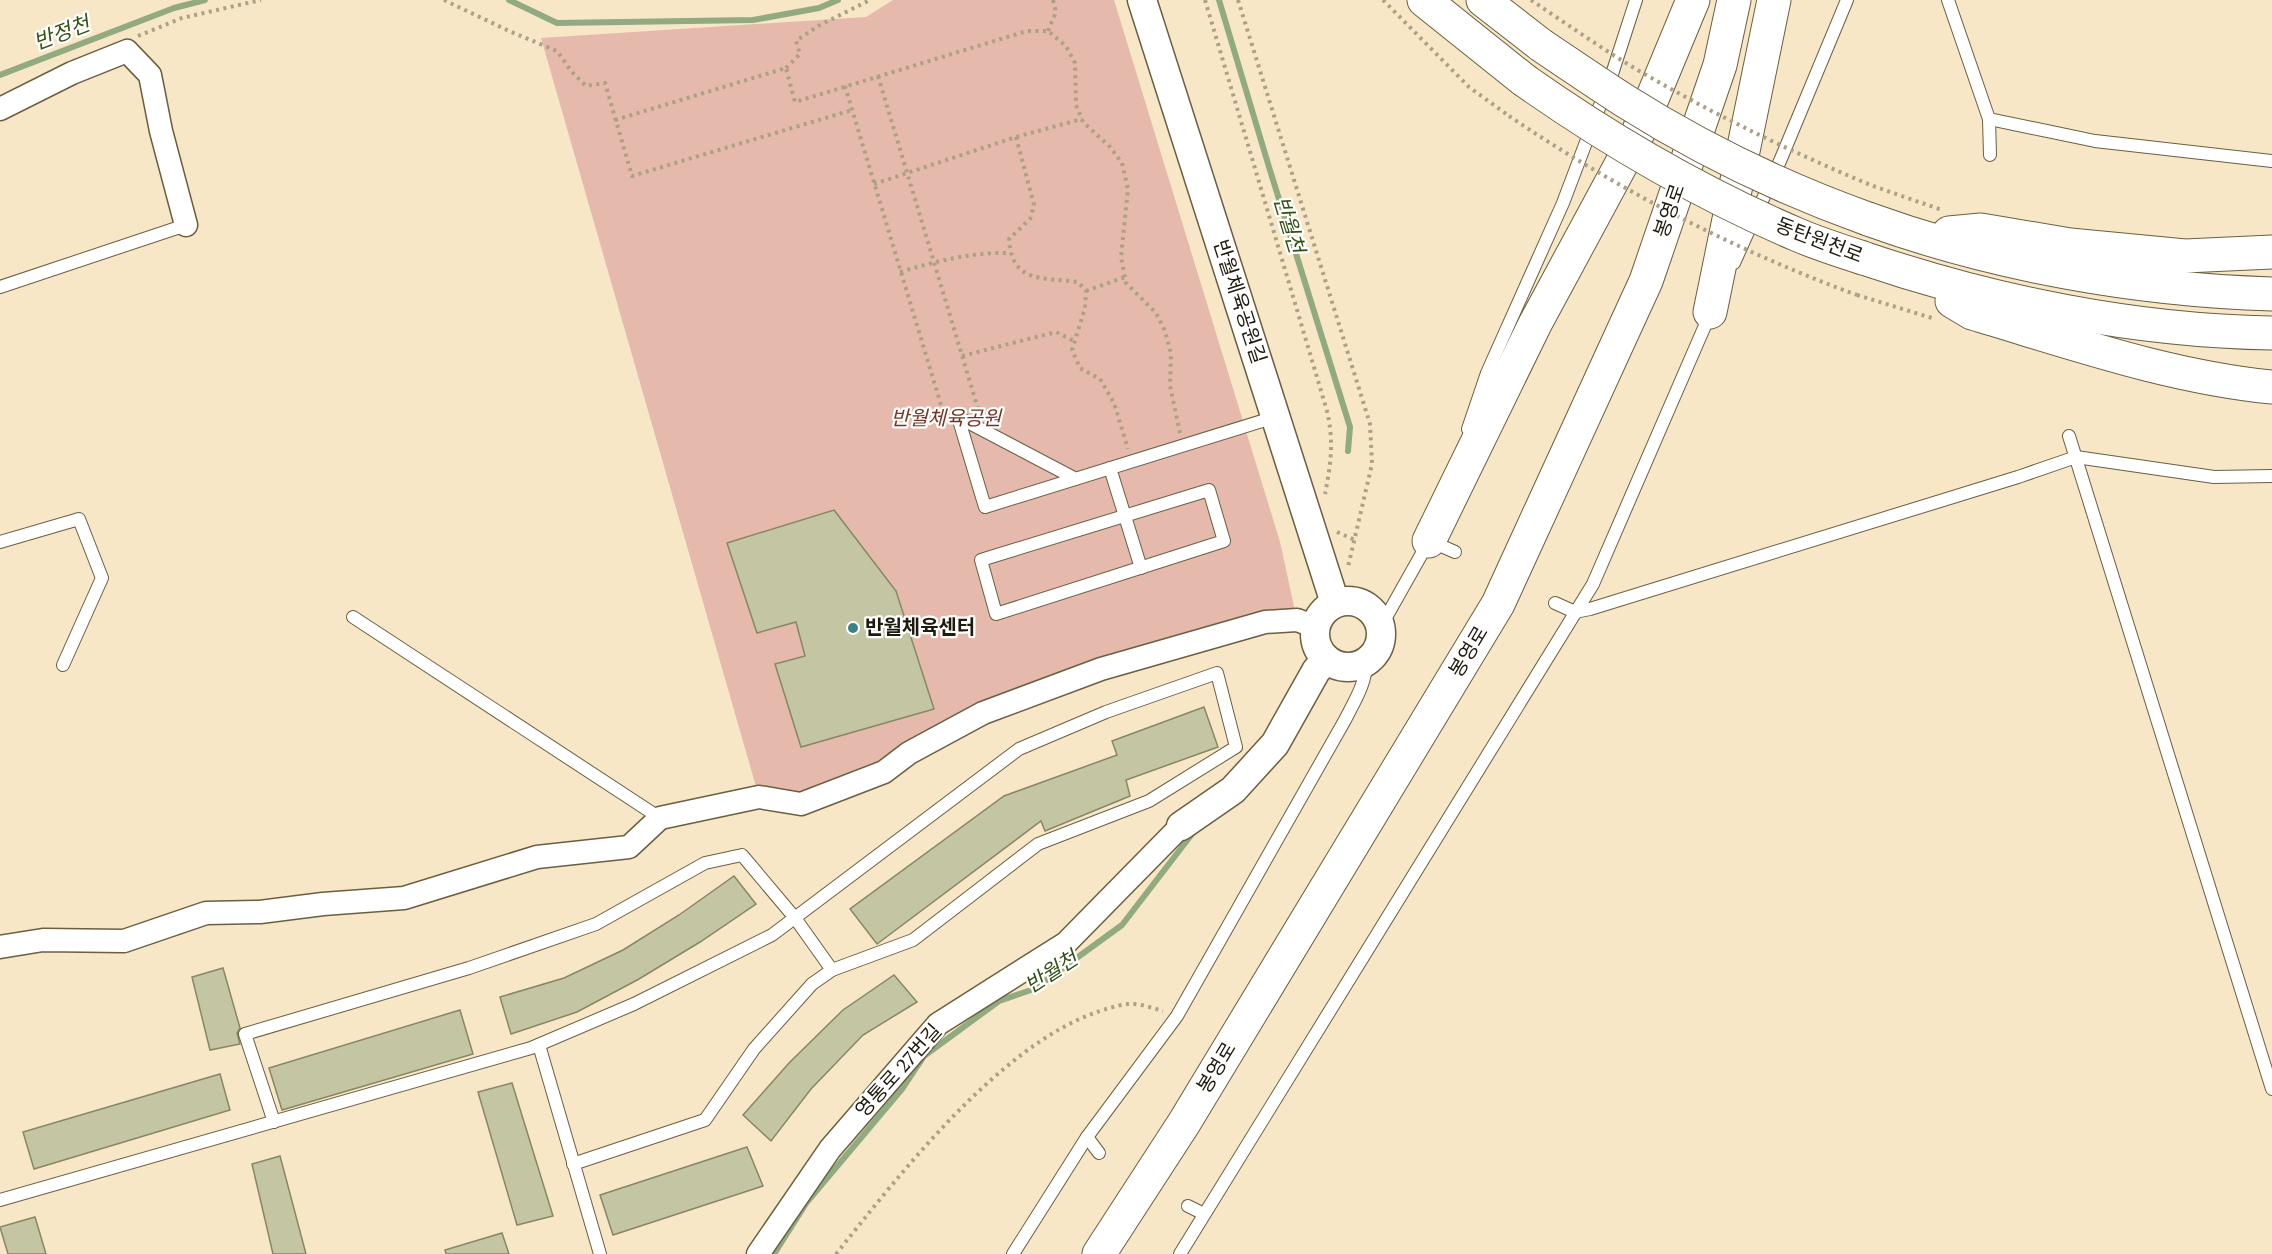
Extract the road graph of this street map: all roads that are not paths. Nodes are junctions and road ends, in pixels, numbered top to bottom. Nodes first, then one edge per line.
1 (1142, 0) edge
2 (1424, 0) edge
3 (1483, 0) edge
4 (1636, 0) edge
5 (1693, 0) edge
6 (1734, 0) edge
7 (1774, 0) edge
8 (1847, 0) edge
9 (1948, 0) edge
10 (0, 109) edge
11 (1989, 119) junction
12 (1990, 155) dead end
13 (2272, 161) edge
14 (186, 225) joint
15 (1918, 237) junction
16 (2272, 252) edge
17 (1907, 273) junction
18 (0, 287) edge
19 (2272, 294) edge
20 (1710, 312) junction
21 (2272, 333) edge
22 (2272, 387) edge
23 (1276, 417) junction
24 (2069, 436) dead end
25 (2076, 457) junction
26 (1110, 468) junction
27 (2272, 476) edge
28 (1076, 478) junction
29 (1125, 515) junction
30 (0, 542) edge
31 (1442, 546) junction
32 (1141, 568) junction
33 (1335, 603) junction
34 (1555, 603) dead end
35 (1575, 612) junction
36 (353, 617) dead end
37 (1316, 627) junction
38 (1380, 628) junction
39 (1326, 659) junction
40 (1366, 661) junction
41 (63, 665) dead end
42 (660, 818) junction
43 (1181, 826) joint
44 (795, 918) junction
45 (0, 947) edge
46 (832, 970) junction
47 (539, 1045) junction
48 (2272, 1089) edge
49 (274, 1122) junction
50 (1087, 1137) junction
51 (1099, 1153) dead end
52 (573, 1164) junction
53 (0, 1200) edge
54 (1188, 1206) dead end
55 (1204, 1214) junction
56 (600, 1254) edge
57 (758, 1254) edge
58 (1013, 1254) edge
59 (1099, 1254) edge
60 (1179, 1254) edge

1 - 23 street, 반월체육공원길
2 - 17 main road, 동탄원천로, bridge
3 - 15 main road, 동탄원천로, bridge
4 - 31 lane
5 - 31 main road
6 - 59 main road, 봉영로
7 - 20 main road
8 - 20 lane
9 - 11 lane
10 - 14 street
11 - 12 lane
11 - 13 lane
14 - 18 lane
15 - 16 main road
15 - 19 main road, 동탄원천로
17 - 21 main road, 동탄원천로
17 - 22 main road
20 - 35 lane
23 - 26 lane
23 - 33 street, 반월체육공원길
24 - 25 lane
25 - 27 lane
25 - 35 lane
25 - 48 lane
26 - 28 lane
26 - 29 lane
28 - 28 lane
29 - 32 lane
29 - 32 lane
29 - 32 lane
30 - 41 lane
31 - 38 lane
33 - 37 street
33 - 38 street
34 - 35 lane
35 - 55 lane
36 - 42 lane
37 - 39 street
37 - 42 street
38 - 40 street
39 - 40 street
39 - 43 street
40 - 50 lane
42 - 45 street
43 - 57 street, 영통로 27번길
44 - 46 lane
44 - 46 lane
44 - 47 lane
44 - 49 lane
46 - 52 lane
47 - 49 lane
47 - 52 lane
49 - 53 lane
50 - 51 lane
50 - 58 lane
52 - 56 lane
54 - 55 lane
55 - 60 lane

